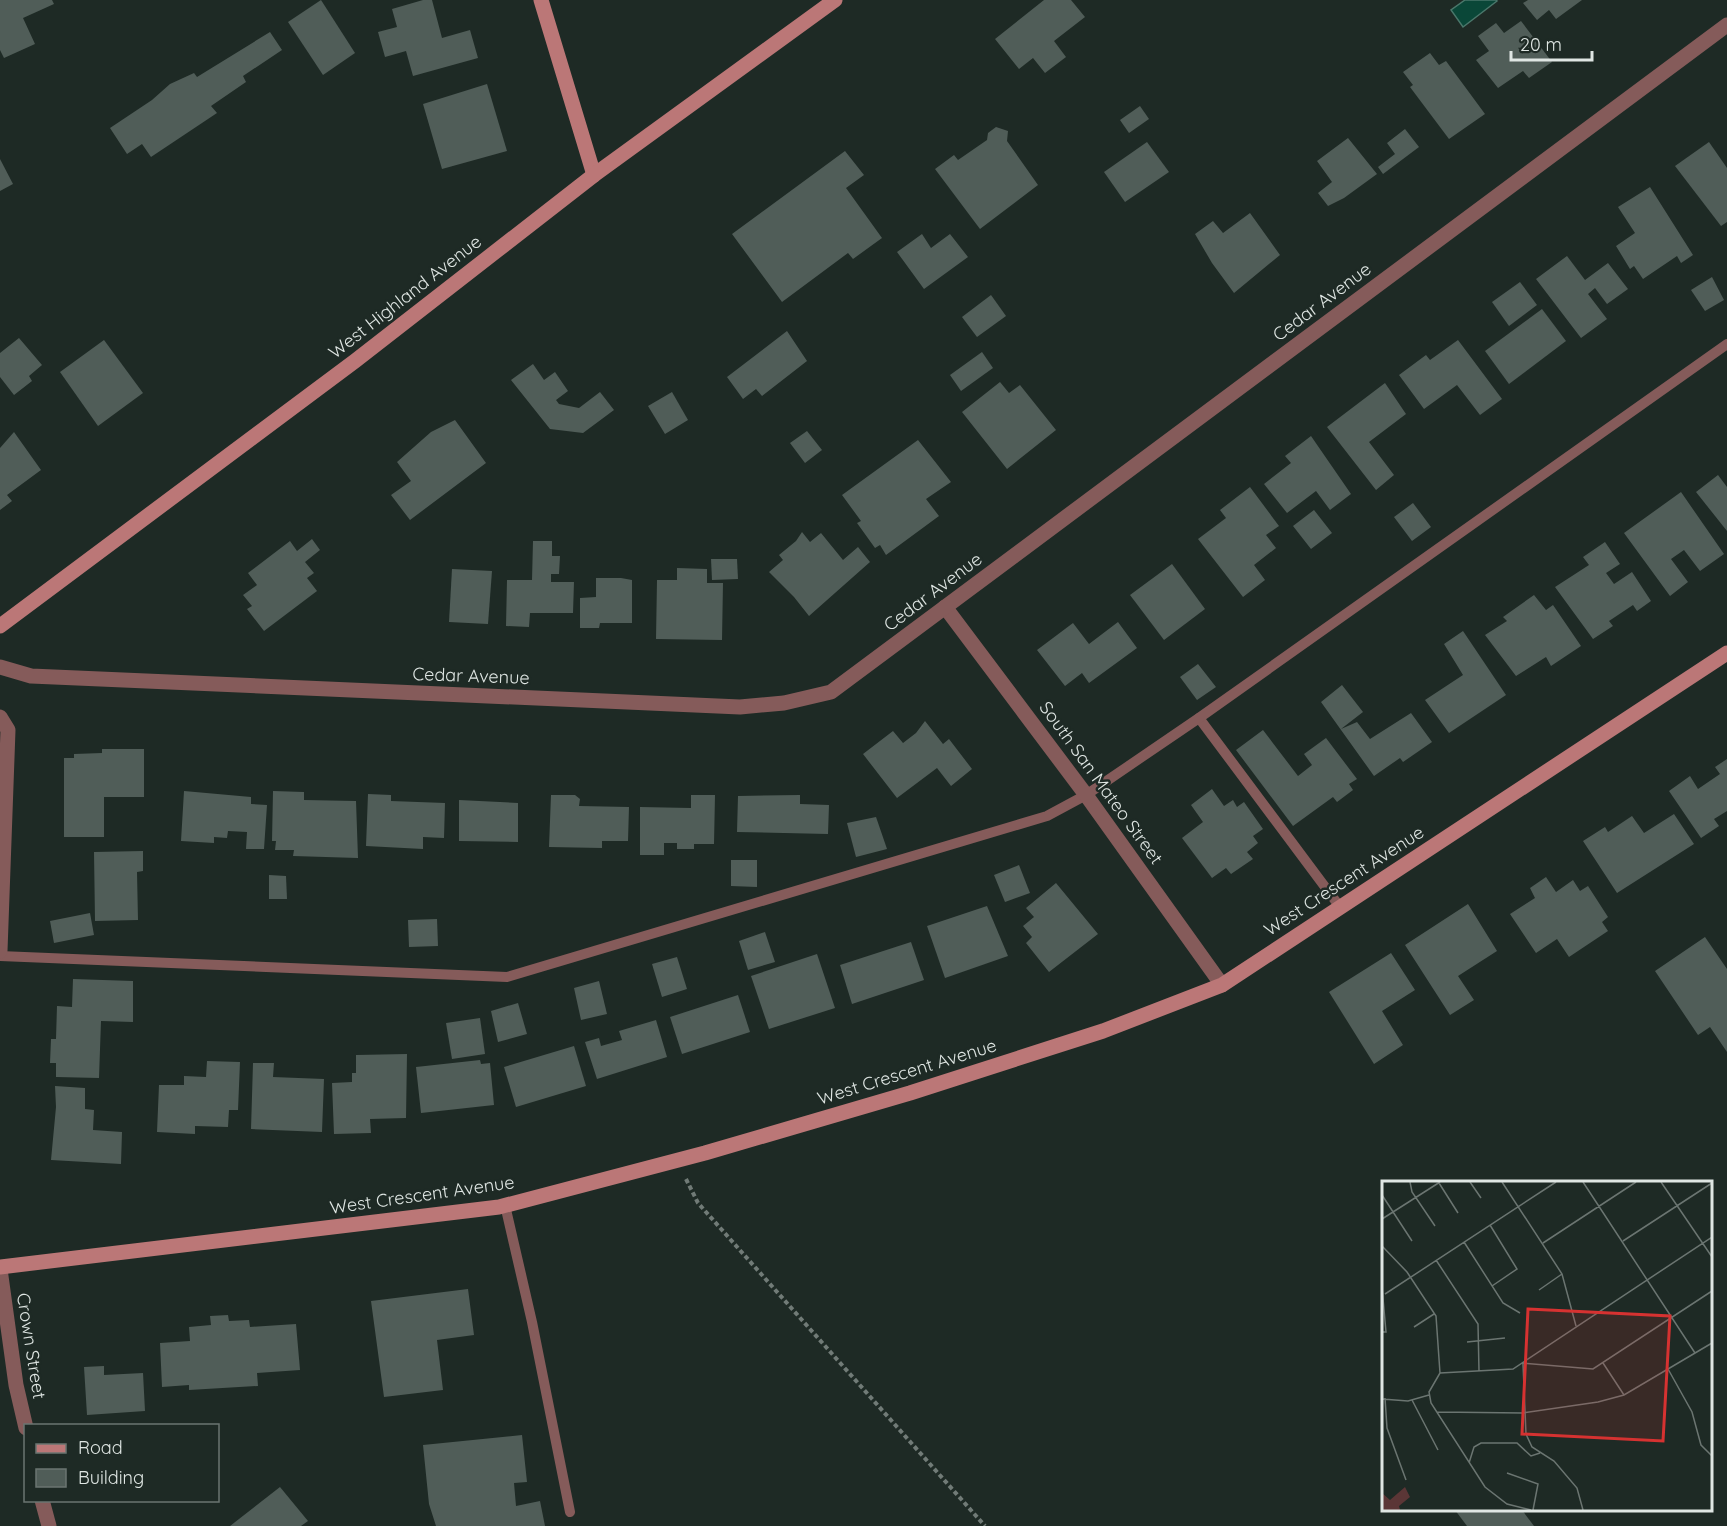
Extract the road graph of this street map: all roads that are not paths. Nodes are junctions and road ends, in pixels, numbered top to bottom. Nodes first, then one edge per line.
1 (541, 0) edge
2 (835, 0) edge
3 (1727, 25) edge
4 (594, 175) junction
5 (1727, 344) edge
6 (945, 607) junction
7 (0, 626) edge
8 (1727, 652) edge
9 (0, 667) edge
10 (0, 717) edge
11 (1199, 718) junction
12 (1086, 795) junction
13 (1340, 907) junction
14 (0, 951) edge
15 (0, 956) edge
16 (1222, 985) junction
17 (505, 1205) junction
18 (0, 1268) edge
19 (25, 1424) edge
20 (43, 1502) edge
21 (570, 1512) dead end
22 (49, 1526) edge

1 - 4 street
2 - 4 street, West Highland Avenue
3 - 6 street, Cedar Avenue
4 - 7 street, West Highland Avenue
5 - 11 lane
6 - 9 street, Cedar Avenue
6 - 12 street, South San Mateo Street
8 - 13 street, West Crescent Avenue
10 - 14 street
11 - 12 lane
11 - 13 lane
12 - 15 lane
12 - 16 street, South San Mateo Street
13 - 16 street, West Crescent Avenue
16 - 17 street, West Crescent Avenue
17 - 18 street, West Crescent Avenue
17 - 21 lane
18 - 19 street, Crown Street
20 - 22 street

